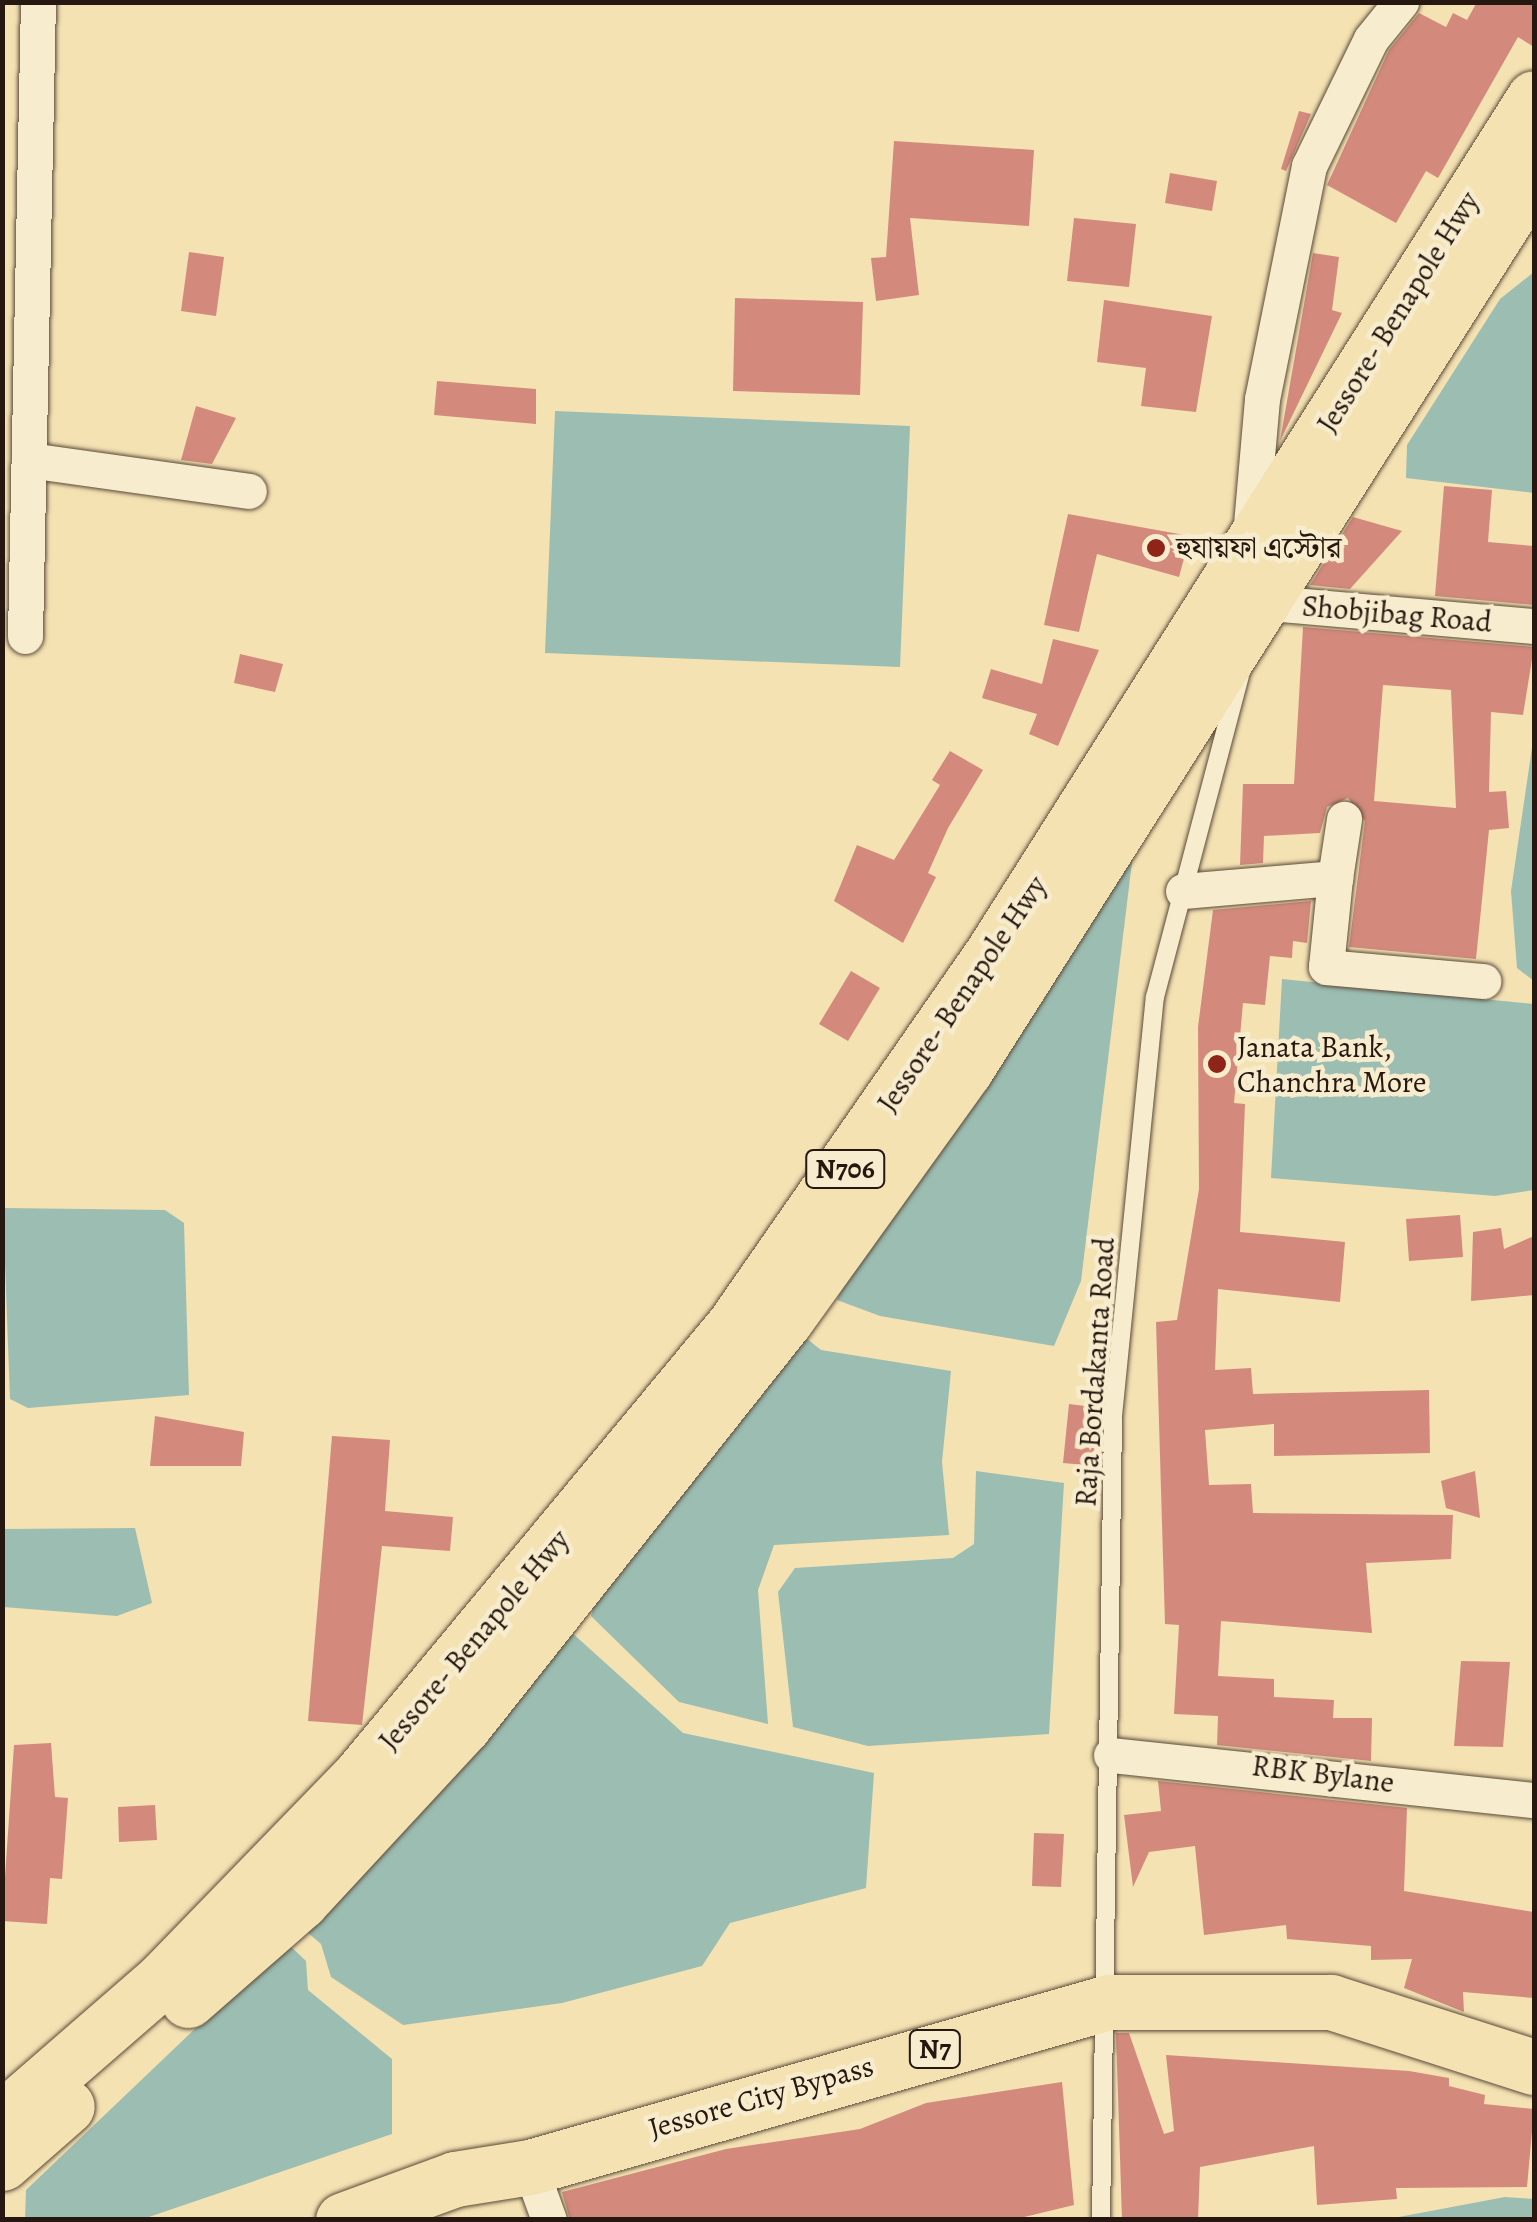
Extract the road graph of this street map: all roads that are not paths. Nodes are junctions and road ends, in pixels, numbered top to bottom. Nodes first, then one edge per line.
1 (38, 2) edge
2 (1402, 2) edge
3 (1534, 98) edge
4 (1534, 174) edge
5 (28, 460) junction
6 (249, 491) dead end
7 (1249, 546) junction
8 (1259, 602) junction
9 (1534, 626) edge
10 (25, 636) dead end
11 (1344, 818) dead end
12 (1335, 878) junction
13 (1183, 890) junction
14 (1483, 981) dead end
15 (1111, 1756) junction
16 (1534, 1800) edge
17 (1109, 2002) junction
18 (1534, 2067) edge
19 (2, 2119) edge
20 (2, 2163) edge
21 (530, 2167) junction
22 (343, 2220) edge
23 (549, 2220) edge
24 (1101, 2220) edge

1 - 5 street
2 - 7 street
3 - 7 highway, Jessore- Benapole Hwy / N706
4 - 8 highway, Jessore- Benapole Hwy / N706
5 - 6 street
5 - 10 street
7 - 19 highway, Jessore- Benapole Hwy / N706
8 - 9 street, Shobjibag Road
8 - 13 lane, Raja Bordakanta Road
8 - 20 highway, Jessore- Benapole Hwy / N706
11 - 12 street
12 - 13 street
12 - 14 street
13 - 15 lane, Raja Bordakanta Road
15 - 16 street, RBK Bylane
15 - 17 lane, Raja Bordakanta Road
17 - 18 highway, Jessore City Bypass / N7
17 - 21 highway, Jessore City Bypass / N7
17 - 24 lane, Raja Bordakanta Road
21 - 22 highway, Jessore City Bypass / N7
21 - 23 street

